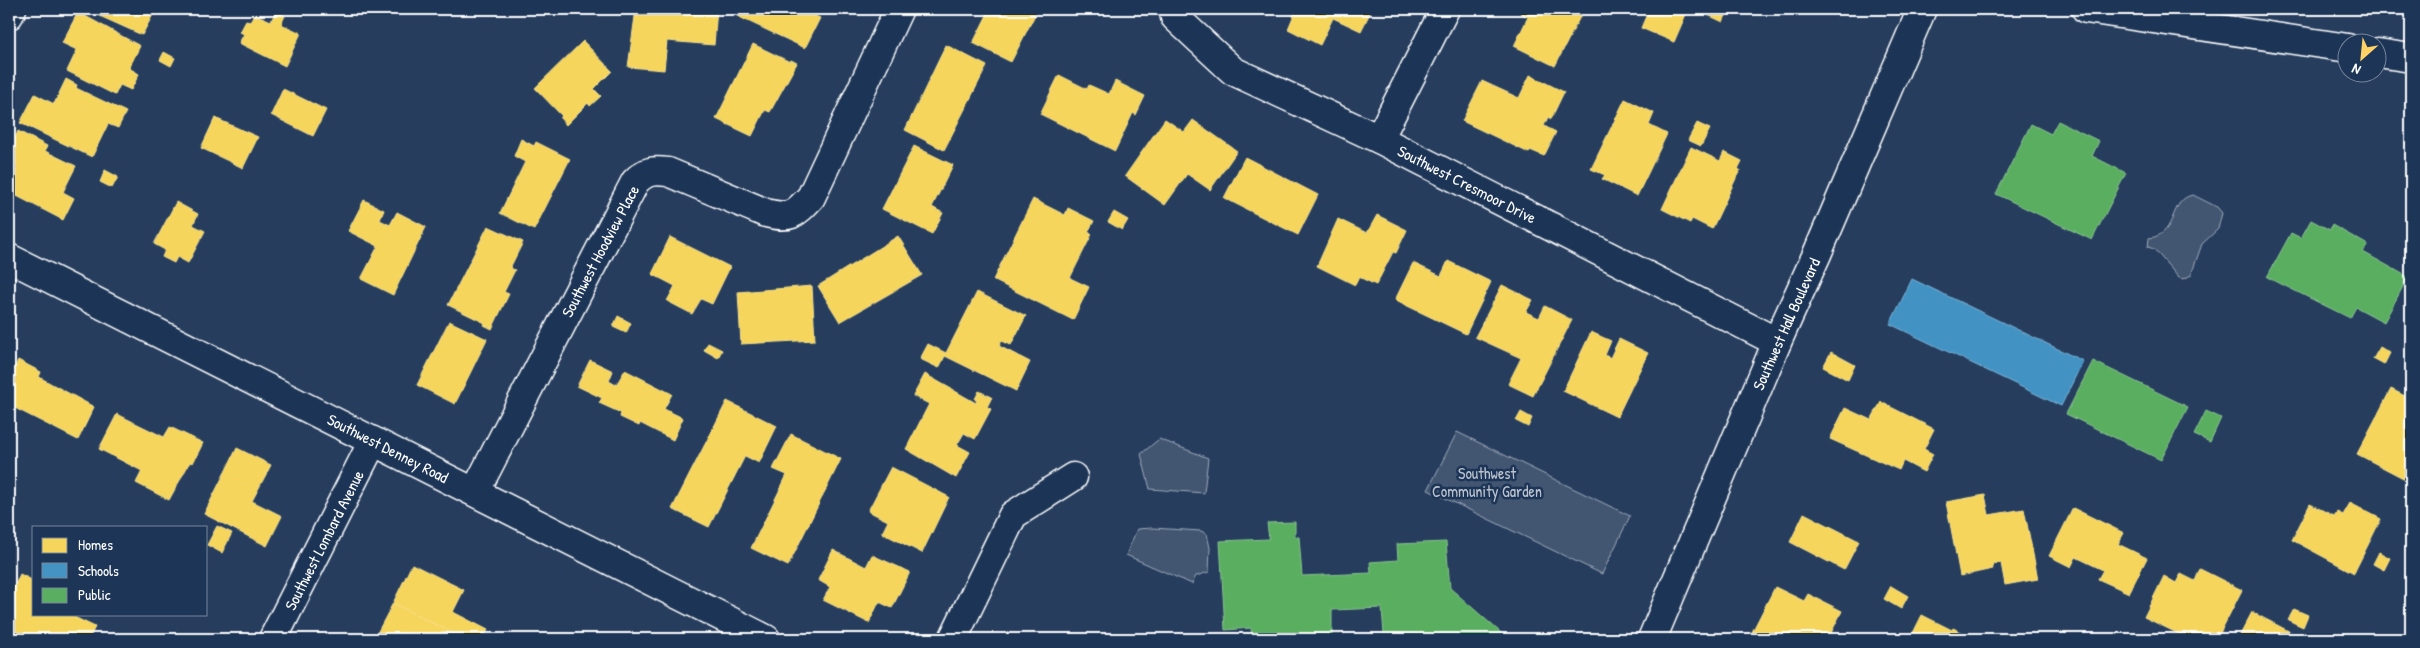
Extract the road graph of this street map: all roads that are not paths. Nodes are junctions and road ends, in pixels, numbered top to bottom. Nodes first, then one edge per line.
1 (12, 9) edge
2 (899, 9) edge
3 (1173, 9) edge
4 (1444, 9) edge
5 (1922, 9) edge
6 (2086, 9) edge
7 (9, 15) edge
8 (2338, 47) edge
9 (2388, 55) edge
10 (2411, 58) edge
11 (1379, 139) junction
12 (9, 258) edge
13 (1777, 342) junction
14 (373, 441) junction
15 (1073, 477) dead end
16 (475, 492) junction
17 (1652, 637) edge
18 (273, 639) edge
19 (766, 639) edge
20 (953, 639) edge

1 - 7 street
2 - 16 street, Southwest Hoodview Place
3 - 11 street, Southwest Cresmoor Drive
4 - 11 street
5 - 13 street, Southwest Hall Boulevard
6 - 8 street
9 - 10 street
11 - 13 street, Southwest Cresmoor Drive
12 - 14 street, Southwest Denney Road
13 - 17 street, Southwest Hall Boulevard
14 - 16 street, Southwest Denney Road
14 - 18 street, Southwest Lombard Avenue
15 - 20 street
16 - 19 street, Southwest Denney Road

